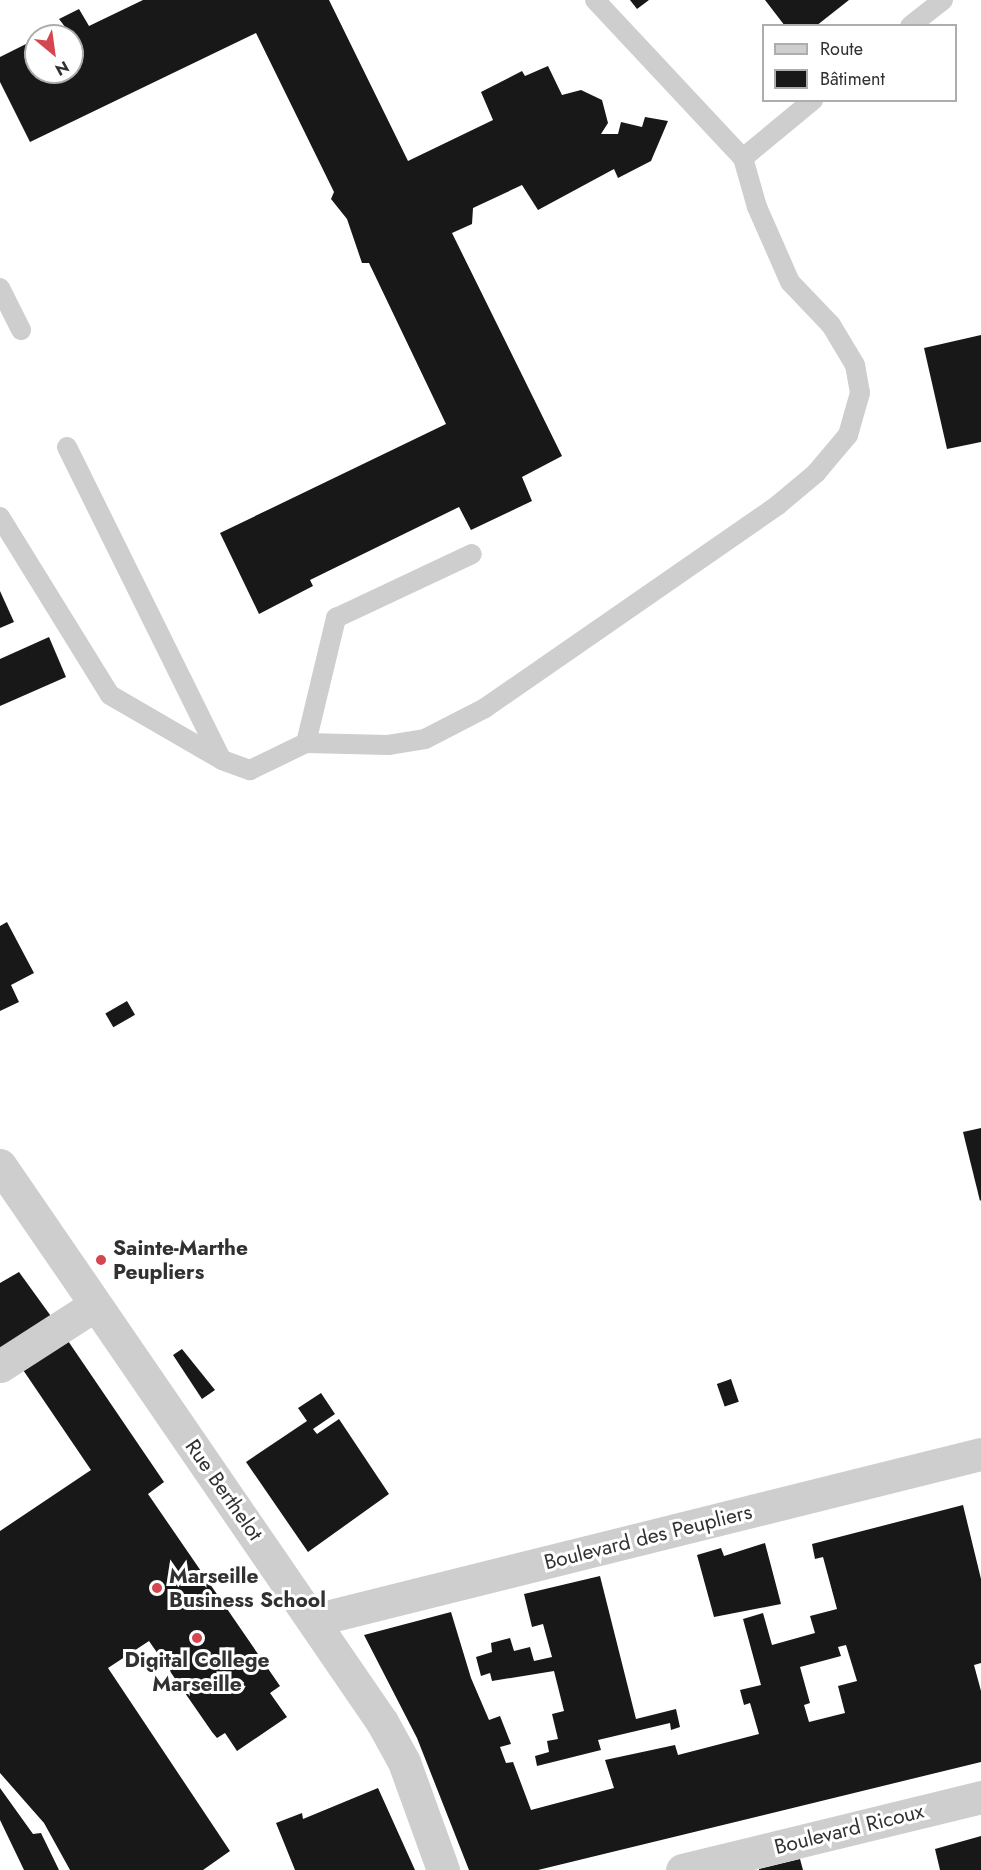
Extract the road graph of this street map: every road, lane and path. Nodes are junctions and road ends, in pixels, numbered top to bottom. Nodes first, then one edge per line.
1 (595, 0) edge
2 (943, 0) edge
3 (912, 24) edge
4 (811, 102) edge
5 (743, 158) junction
6 (0, 288) edge
7 (21, 330) dead end
8 (67, 447) dead end
9 (0, 517) edge
10 (472, 554) dead end
11 (306, 743) junction
12 (222, 760) junction
13 (0, 1166) edge
14 (95, 1305) junction
15 (0, 1366) edge
16 (981, 1454) edge
17 (314, 1620) junction
18 (981, 1797) edge
19 (443, 1870) edge
20 (682, 1870) edge

1 - 5 lane
2 - 3 lane
4 - 5 lane
5 - 11 lane
6 - 7 lane
8 - 12 lane
9 - 12 lane
10 - 11 lane
11 - 12 lane
13 - 14 street, Rue Berthelot
14 - 15 street
14 - 17 street, Rue Berthelot
16 - 17 street, Boulevard des Peupliers
17 - 19 street, Rue Berthelot
18 - 20 street, Boulevard Ricoux

